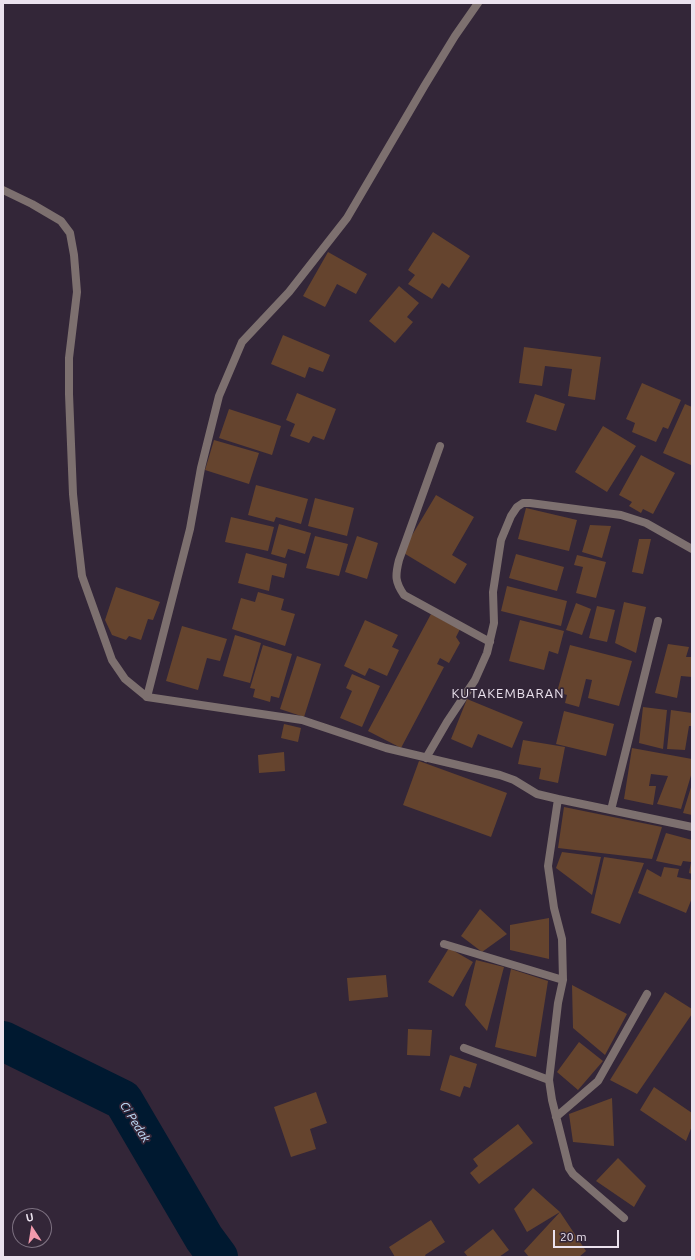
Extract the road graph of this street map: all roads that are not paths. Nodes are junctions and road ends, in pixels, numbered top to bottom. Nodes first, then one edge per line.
1 (478, 3) edge
2 (3, 190) edge
3 (440, 446) dead end
4 (692, 549) edge
5 (658, 621) dead end
6 (490, 642) junction
7 (148, 697) junction
8 (426, 758) junction
9 (558, 799) junction
10 (611, 810) junction
11 (692, 827) edge
12 (444, 944) dead end
13 (563, 980) junction
14 (647, 994) dead end
15 (464, 1048) dead end
16 (549, 1080) junction
17 (556, 1117) junction
18 (624, 1218) dead end

1 - 7 street
2 - 7 street
3 - 6 street
4 - 6 street
5 - 10 street
6 - 8 street
7 - 8 street
8 - 9 street
9 - 10 street
9 - 13 street
10 - 11 street
12 - 13 street
13 - 16 street
14 - 17 street
15 - 16 street
16 - 17 street
17 - 18 street

